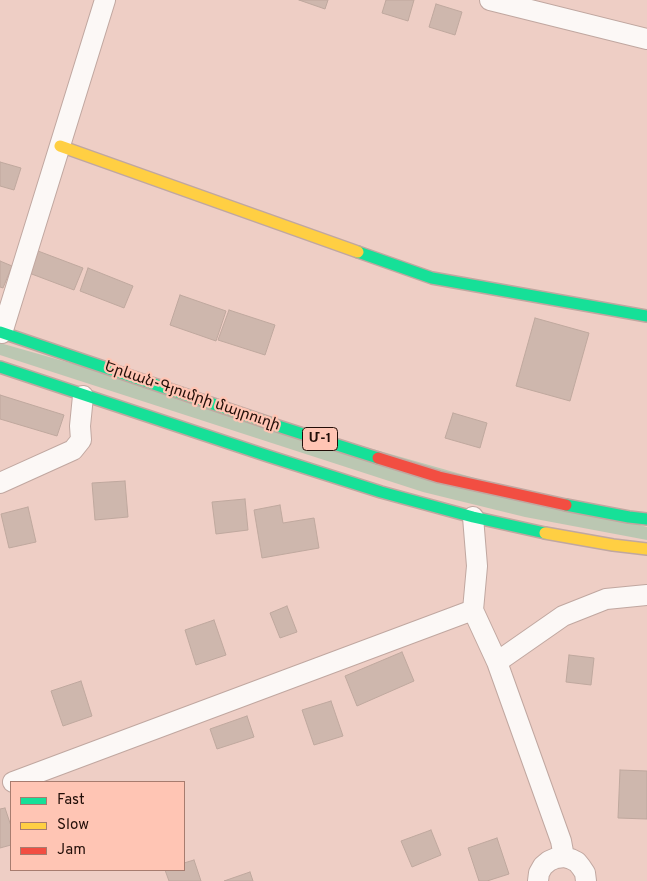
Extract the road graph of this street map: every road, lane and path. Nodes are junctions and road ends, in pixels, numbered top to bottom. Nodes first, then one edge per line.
1 (105, 0) edge
2 (490, 0) edge
3 (647, 39) edge
4 (60, 146) junction
5 (647, 316) edge
6 (1, 333) edge
7 (0, 368) edge
8 (84, 396) junction
9 (0, 483) edge
10 (473, 517) junction
11 (647, 519) edge
12 (647, 549) edge
13 (647, 595) edge
14 (473, 610) junction
15 (497, 662) junction
16 (17, 781) edge
17 (564, 857) junction
18 (538, 881) edge
19 (586, 881) edge

1 - 4 street
2 - 3 street
4 - 5 main road
4 - 6 street
6 - 11 main road, Երևան-Գյումրի մայրուղի / Մ-1
7 - 8 main road, Երևան-Գյումրի մայրուղի / Մ-1
8 - 9 street
8 - 10 main road, Երևան-Գյումրի մայրուղի / Մ-1
10 - 12 main road, Երևան-Գյումրի մայրուղի / Մ-1
10 - 14 street
13 - 15 street
14 - 15 street
14 - 16 street
15 - 17 street
17 - 18 street
17 - 19 street

